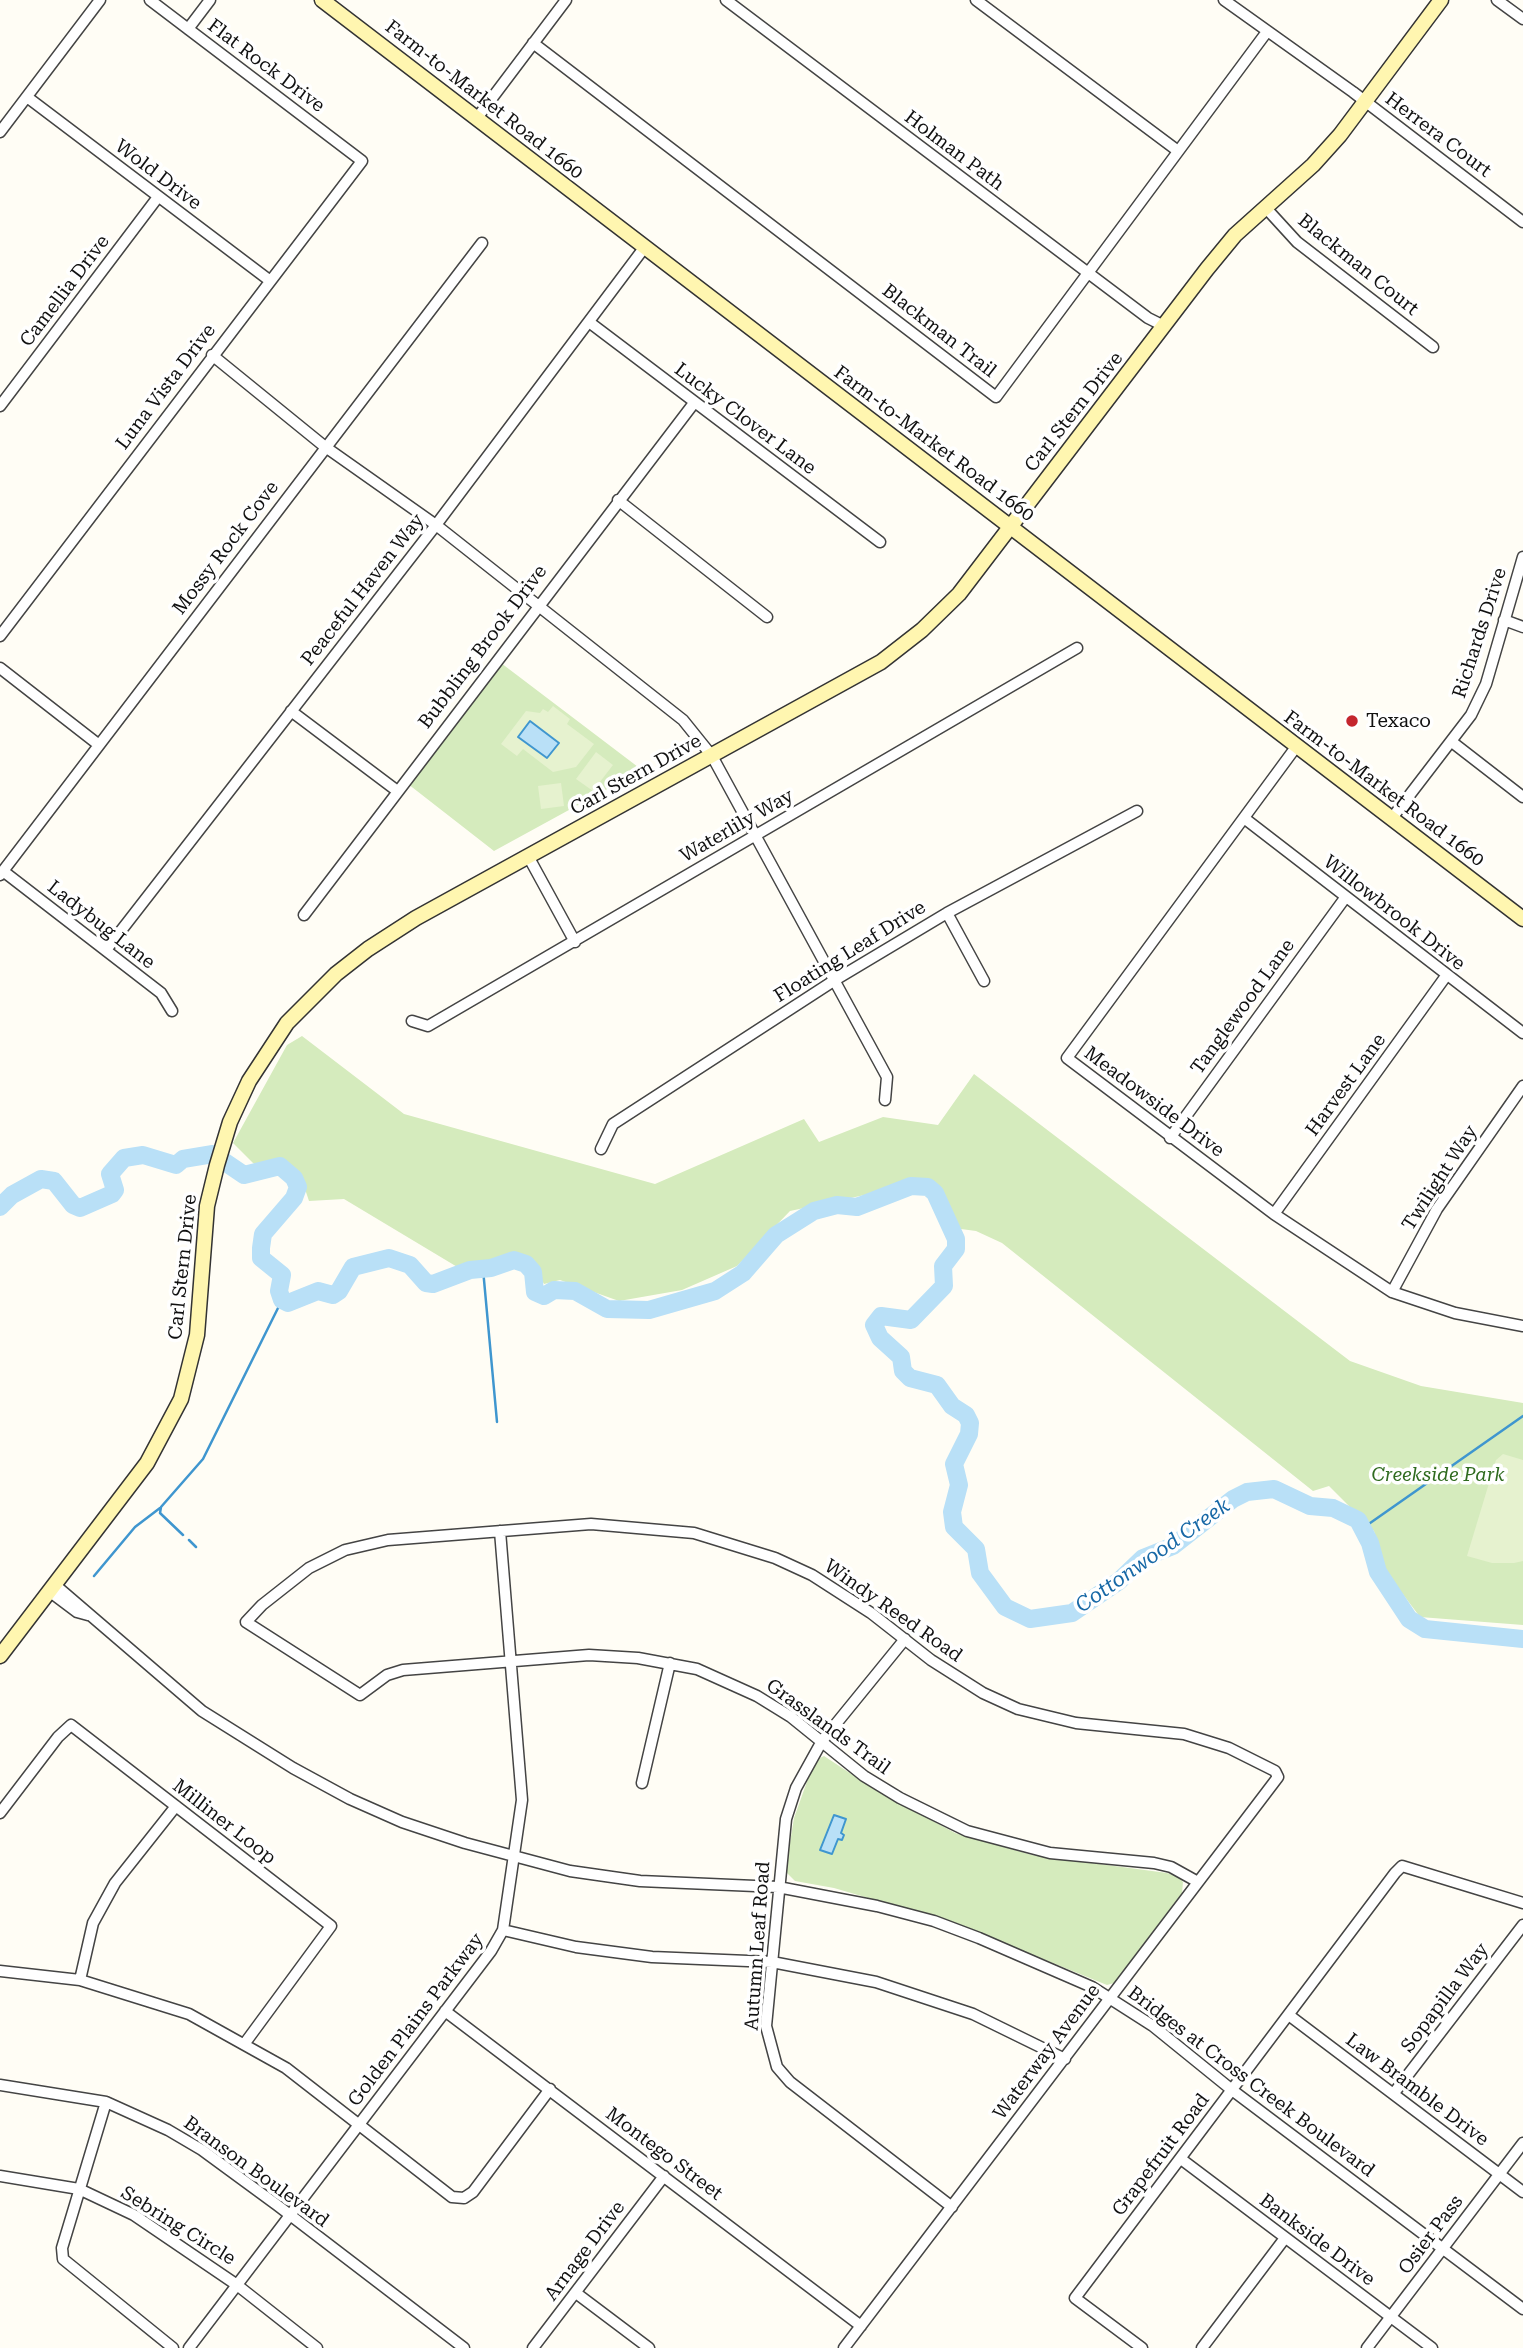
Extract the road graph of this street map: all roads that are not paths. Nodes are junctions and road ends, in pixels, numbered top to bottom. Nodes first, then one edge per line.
1 (100, 0) edge
2 (149, 0) edge
3 (210, 0) edge
4 (321, 0) edge
5 (566, 0) edge
6 (726, 0) edge
7 (976, 0) edge
8 (1224, 0) edge
9 (1441, 0) edge
10 (1497, 0) edge
11 (1523, 19) edge
12 (188, 30) junction
13 (1266, 33) junction
14 (533, 43) junction
15 (27, 97) junction
16 (1365, 101) junction
17 (477, 118) junction
18 (0, 132) edge
19 (1178, 151) junction
20 (362, 160) joint
21 (158, 197) junction
22 (1265, 207) junction
23 (1523, 222) edge
24 (482, 243) dead end
25 (644, 248) junction
26 (1087, 272) junction
27 (269, 280) junction
28 (589, 322) junction
29 (1164, 326) junction
30 (1433, 347) dead end
31 (212, 355) junction
32 (694, 403) junction
33 (0, 406) edge
34 (324, 446) junction
35 (618, 500) junction
36 (436, 525) junction
37 (1010, 527) junction
38 (880, 542) dead end
39 (1523, 557) edge
40 (537, 606) junction
41 (767, 617) dead end
42 (1504, 620) junction
43 (1523, 627) edge
44 (0, 636) edge
45 (1077, 648) dead end
46 (0, 668) edge
47 (291, 711) junction
48 (1452, 742) junction
49 (99, 745) junction
50 (1296, 747) junction
51 (712, 756) junction
52 (396, 790) junction
53 (1523, 797) edge
54 (1137, 811) dead end
55 (1244, 818) junction
56 (1392, 818) junction
57 (756, 835) junction
58 (528, 856) junction
59 (1, 873) edge
60 (1345, 898) junction
61 (947, 913) junction
62 (304, 915) dead end
63 (1523, 919) edge
64 (575, 942) junction
65 (106, 950) junction
66 (1446, 976) junction
67 (835, 980) junction
68 (984, 981) dead end
69 (172, 1011) dead end
70 (412, 1021) dead end
71 (1523, 1033) edge
72 (1523, 1086) edge
73 (885, 1100) dead end
74 (1170, 1138) junction
75 (601, 1149) dead end
76 (1274, 1214) junction
77 (1392, 1292) junction
78 (1523, 1326) edge
79 (500, 1531) junction
80 (51, 1588) junction
81 (247, 1622) joint
82 (905, 1639) junction
83 (0, 1656) edge
84 (510, 1662) junction
85 (670, 1662) junction
86 (822, 1741) junction
87 (1278, 1777) joint
88 (642, 1783) dead end
89 (176, 1807) junction
90 (0, 1812) edge
91 (513, 1857) junction
92 (1198, 1882) junction
93 (778, 1887) junction
94 (1523, 1903) edge
95 (1523, 1924) edge
96 (503, 1930) junction
97 (772, 1962) junction
98 (0, 1971) edge
99 (80, 1980) junction
100 (1110, 1998) junction
101 (445, 2011) junction
102 (1290, 2016) junction
103 (245, 2043) junction
104 (1065, 2059) junction
105 (0, 2085) edge
106 (550, 2090) junction
107 (1232, 2090) junction
108 (1394, 2093) junction
109 (106, 2102) junction
110 (360, 2126) junction
111 (1523, 2143) edge
112 (1181, 2159) junction
113 (1499, 2175) junction
114 (0, 2176) edge
115 (664, 2176) junction
116 (79, 2189) junction
117 (1523, 2192) edge
118 (952, 2207) junction
119 (290, 2216) junction
120 (1285, 2238) junction
121 (1443, 2249) junction
122 (237, 2285) junction
123 (576, 2293) junction
124 (1523, 2309) edge
125 (1391, 2317) junction
126 (861, 2326) junction
127 (173, 2348) edge
128 (189, 2348) edge
129 (317, 2348) edge
130 (464, 2348) edge
131 (533, 2348) edge
132 (649, 2348) edge
133 (844, 2348) edge
134 (1142, 2348) edge
135 (1202, 2348) edge
136 (1367, 2348) edge
137 (1432, 2348) edge

1 - 15 street
2 - 12 street, Flat Rock Drive
3 - 12 street
4 - 17 street, Farm-to-Market Road 1660
5 - 14 street
6 - 26 street, Holman Path
7 - 19 street
8 - 13 street, Herrera Court
9 - 16 street, Carl Stern Drive
10 - 11 street
12 - 20 street, Flat Rock Drive
13 - 16 street, Herrera Court
13 - 19 street, Blackman Trail
14 - 17 street
14 - 26 street, Blackman Trail
15 - 18 street
15 - 21 street, Wold Drive
16 - 22 street, Carl Stern Drive
16 - 23 street, Herrera Court
17 - 25 street, Farm-to-Market Road 1660
19 - 26 street, Blackman Trail
20 - 27 street, Luna Vista Drive
21 - 27 street, Wold Drive
21 - 33 street, Camellia Drive
22 - 29 street, Carl Stern Drive
22 - 30 street, Blackman Court
24 - 34 street, Mossy Rock Cove
25 - 28 street, Peaceful Haven Way
25 - 37 street, Farm-to-Market Road 1660
26 - 29 street, Holman Path
27 - 31 street, Luna Vista Drive
28 - 32 street, Lucky Clover Lane
28 - 36 street, Peaceful Haven Way
29 - 37 street, Carl Stern Drive
31 - 34 street
31 - 44 street, Luna Vista Drive
32 - 35 street, Bubbling Brook Drive
32 - 38 street, Lucky Clover Lane
34 - 36 street
34 - 49 street, Mossy Rock Cove
35 - 40 street, Bubbling Brook Drive
35 - 41 street
36 - 40 street
36 - 47 street, Peaceful Haven Way
37 - 50 street, Farm-to-Market Road 1660
37 - 51 street, Carl Stern Drive
39 - 42 street, Richards Drive
40 - 51 street
40 - 52 street, Bubbling Brook Drive
42 - 43 street
42 - 48 street, Richards Drive
45 - 57 street, Waterlily Way
46 - 49 street
47 - 52 street
47 - 65 street, Peaceful Haven Way
48 - 53 street
48 - 56 street, Richards Drive
49 - 59 street, Mossy Rock Cove
50 - 55 street, Meadowside Drive
50 - 56 street, Farm-to-Market Road 1660
51 - 57 street
51 - 58 street, Carl Stern Drive
52 - 62 street, Bubbling Brook Drive
54 - 61 street, Floating Leaf Drive
55 - 60 street, Willowbrook Drive
55 - 74 street, Meadowside Drive
56 - 63 street, Farm-to-Market Road 1660
57 - 64 street, Waterlily Way
57 - 67 street
58 - 64 street
58 - 80 street, Carl Stern Drive
59 - 65 street, Ladybug Lane
60 - 66 street, Willowbrook Drive
60 - 74 street, Tanglewood Lane
61 - 67 street, Floating Leaf Drive
61 - 68 street
64 - 70 street, Waterlily Way
65 - 69 street, Ladybug Lane
66 - 71 street, Willowbrook Drive
66 - 76 street, Harvest Lane
67 - 73 street
67 - 75 street, Floating Leaf Drive
72 - 77 street, Twilight Way
74 - 76 street, Meadowside Drive
76 - 77 street, Meadowside Drive
77 - 78 street, Meadowside Drive
79 - 81 street, Windy Reed Road
79 - 82 street, Windy Reed Road
79 - 84 street, Golden Plains Parkway
80 - 83 street, Carl Stern Drive
80 - 91 street, Bridges at Cross Creek Boulevard
81 - 84 street, Grasslands Trail
82 - 86 street, Autumn Leaf Road
82 - 87 street, Windy Reed Road
84 - 85 street, Grasslands Trail
84 - 91 street, Golden Plains Parkway
85 - 86 street, Grasslands Trail
85 - 88 street
86 - 92 street, Grasslands Trail
86 - 93 street, Autumn Leaf Road
87 - 92 street, Waterway Avenue
89 - 90 street, Milliner Loop
89 - 99 street
89 - 103 street, Milliner Loop
91 - 93 street, Bridges at Cross Creek Boulevard
91 - 96 street, Golden Plains Parkway
92 - 100 street, Waterway Avenue
93 - 97 street, Autumn Leaf Road
93 - 100 street, Bridges at Cross Creek Boulevard
94 - 102 street, Grapefruit Road
95 - 108 street, Sopapilla Way
96 - 97 street
96 - 101 street, Golden Plains Parkway
97 - 104 street
97 - 118 street, Autumn Leaf Road
98 - 99 street
99 - 103 street
100 - 104 street, Waterway Avenue
100 - 107 street, Bridges at Cross Creek Boulevard
101 - 106 street, Montego Street
101 - 110 street, Golden Plains Parkway
102 - 107 street, Grapefruit Road
102 - 108 street, Law Bramble Drive
103 - 110 street
104 - 118 street, Waterway Avenue
105 - 109 street, Branson Boulevard
106 - 110 street
106 - 115 street, Montego Street
107 - 112 street, Grapefruit Road
107 - 121 street, Bridges at Cross Creek Boulevard
108 - 113 street, Law Bramble Drive
109 - 116 street
109 - 119 street, Branson Boulevard
110 - 119 street, Golden Plains Parkway
111 - 113 street, Osier Pass
112 - 120 street, Bankside Drive
112 - 134 street, Grapefruit Road
113 - 117 street, Law Bramble Drive
113 - 121 street, Osier Pass
114 - 116 street, Sebring Circle
115 - 123 street, Arnage Drive
115 - 126 street, Montego Street
116 - 122 street, Sebring Circle
116 - 127 street
118 - 126 street, Waterway Avenue
119 - 122 street, Golden Plains Parkway
119 - 130 street, Branson Boulevard
120 - 125 street, Bankside Drive
120 - 135 street
121 - 124 street, Bridges at Cross Creek Boulevard
121 - 125 street, Osier Pass
122 - 128 street, Golden Plains Parkway
122 - 129 street, Sebring Circle
123 - 131 street, Arnage Drive
123 - 132 street
125 - 136 street, Osier Pass
125 - 137 street, Bankside Drive
126 - 133 street, Waterway Avenue

